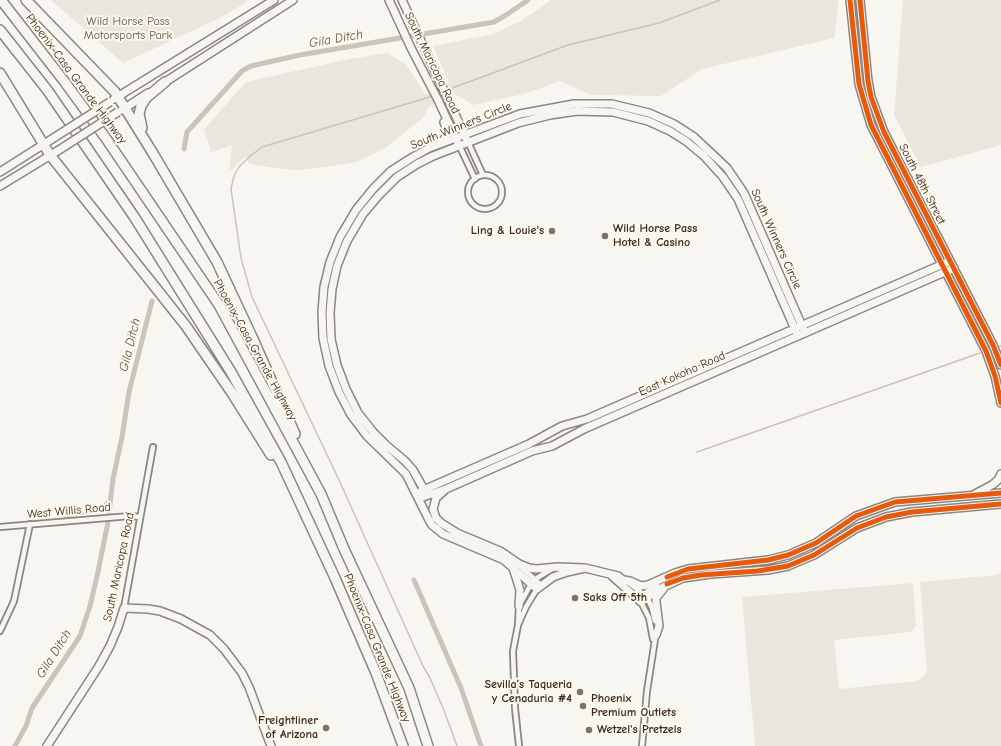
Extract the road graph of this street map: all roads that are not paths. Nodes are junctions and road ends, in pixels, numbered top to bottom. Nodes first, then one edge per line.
1 (1, 0) edge
2 (26, 0) edge
3 (274, 0) edge
4 (293, 0) edge
5 (389, 0) edge
6 (402, 0) edge
7 (850, 0) edge
8 (860, 0) edge
9 (0, 30) edge
10 (0, 73) edge
11 (165, 82) junction
12 (114, 99) junction
13 (438, 100) junction
14 (122, 110) junction
15 (537, 110) junction
16 (546, 112) junction
17 (539, 118) junction
18 (465, 134) junction
19 (456, 138) junction
20 (468, 142) junction
21 (43, 144) junction
22 (439, 144) junction
23 (459, 145) junction
24 (50, 155) junction
25 (154, 155) junction
26 (0, 172) edge
27 (483, 175) junction
28 (475, 179) junction
29 (0, 186) edge
30 (348, 223) junction
31 (355, 227) junction
32 (950, 261) junction
33 (941, 264) junction
34 (954, 268) junction
35 (945, 272) junction
36 (802, 325) junction
37 (795, 328) junction
38 (805, 333) junction
39 (798, 336) junction
40 (1001, 365) edge
41 (337, 376) junction
42 (639, 396) junction
43 (1001, 402) edge
44 (642, 404) junction
45 (533, 442) junction
46 (153, 446) dead end
47 (536, 450) junction
48 (1001, 474) edge
49 (446, 489) junction
50 (295, 493) junction
51 (425, 493) junction
52 (1001, 493) edge
53 (321, 494) junction
54 (417, 496) junction
55 (972, 496) junction
56 (911, 501) junction
57 (1001, 504) edge
58 (912, 512) junction
59 (140, 517) junction
60 (30, 524) junction
61 (0, 527) edge
62 (816, 543) junction
63 (821, 552) junction
64 (504, 560) junction
65 (519, 564) junction
66 (558, 567) junction
67 (585, 568) junction
68 (611, 574) junction
69 (666, 576) junction
70 (623, 580) junction
71 (536, 584) junction
72 (667, 584) junction
73 (642, 598) junction
74 (519, 606) junction
75 (124, 608) junction
76 (518, 625) junction
77 (0, 631) edge
78 (656, 635) junction
79 (654, 647) junction
80 (47, 746) edge
81 (271, 746) edge
82 (403, 746) edge
83 (428, 746) edge
84 (519, 746) edge
85 (642, 746) edge

1 - 53 highway, Phoenix-Casa Grande Highway
2 - 12 highway
3 - 12 street
4 - 11 street
5 - 13 street, South Maricopa Road
6 - 18 street, South Maricopa Road
7 - 33 street, South 48th Street
8 - 32 street, South 48th Street
9 - 50 highway, Phoenix-Casa Grande Highway
10 - 21 highway
11 - 14 street
11 - 25 highway
12 - 14 highway
12 - 21 street, bridge
13 - 19 street, South Maricopa Road
13 - 22 street
14 - 24 street, bridge
14 - 25 highway
15 - 16 street, South Winners Circle
15 - 17 street
15 - 18 street, South Winners Circle
16 - 17 street, South Winners Circle
16 - 36 street, South Winners Circle
16 - 37 street, South Winners Circle
17 - 20 street, South Winners Circle
18 - 19 street, South Winners Circle
18 - 20 street, South Maricopa Road
19 - 22 street, South Winners Circle
19 - 23 street, South Maricopa Road
20 - 23 street, South Winners Circle
20 - 27 street, South Maricopa Road
21 - 24 highway
21 - 26 street
22 - 30 street, South Winners Circle
23 - 28 street, South Maricopa Road
23 - 31 street, South Winners Circle
24 - 29 street
24 - 50 highway
25 - 53 highway
27 - 28 street
27 - 28 street
30 - 31 street
30 - 41 street, South Winners Circle
31 - 41 street, South Winners Circle
32 - 33 street, East Kokoho Road
32 - 34 street, South 48th Street
33 - 35 street, South 48th Street
33 - 36 street, East Kokoho Road
34 - 35 street, East Kokoho Road
34 - 40 street, South 48th Street
35 - 38 street, East Kokoho Road
35 - 43 street, South 48th Street
36 - 37 street, East Kokoho Road
36 - 38 street, South Winners Circle
37 - 39 street, South Winners Circle
37 - 42 street, East Kokoho Road
38 - 39 street, East Kokoho Road
39 - 44 street, East Kokoho Road
41 - 51 street, South Winners Circle
41 - 54 street, South Winners Circle
42 - 44 street
42 - 45 street, East Kokoho Road
44 - 47 street, East Kokoho Road
45 - 47 street
45 - 51 street, East Kokoho Road
46 - 59 street, South Maricopa Road
47 - 49 street, East Kokoho Road
48 - 55 street
49 - 51 street, East Kokoho Road
49 - 65 street
50 - 82 highway, Phoenix-Casa Grande Highway
51 - 54 street, East Kokoho Road
52 - 55 street
53 - 83 highway, Phoenix-Casa Grande Highway
54 - 64 street, South Winners Circle
55 - 56 street
56 - 58 street
56 - 62 street
57 - 58 street
58 - 63 street
59 - 60 street, West Willis Road
59 - 75 street, South Maricopa Road
60 - 61 street, West Willis Road
60 - 77 street
62 - 63 street
62 - 69 street
63 - 72 street
64 - 71 street, South Winners Circle
64 - 74 street
65 - 66 street
65 - 71 street
66 - 67 street
66 - 71 street
67 - 68 street
67 - 71 street
68 - 70 street
68 - 73 street
69 - 70 street
69 - 73 street
70 - 73 street
71 - 74 street
71 - 76 street
72 - 73 street
72 - 78 street
73 - 78 street
73 - 79 street
74 - 76 street
75 - 80 street, South Maricopa Road
75 - 81 street
76 - 84 street
78 - 79 street
79 - 85 street

